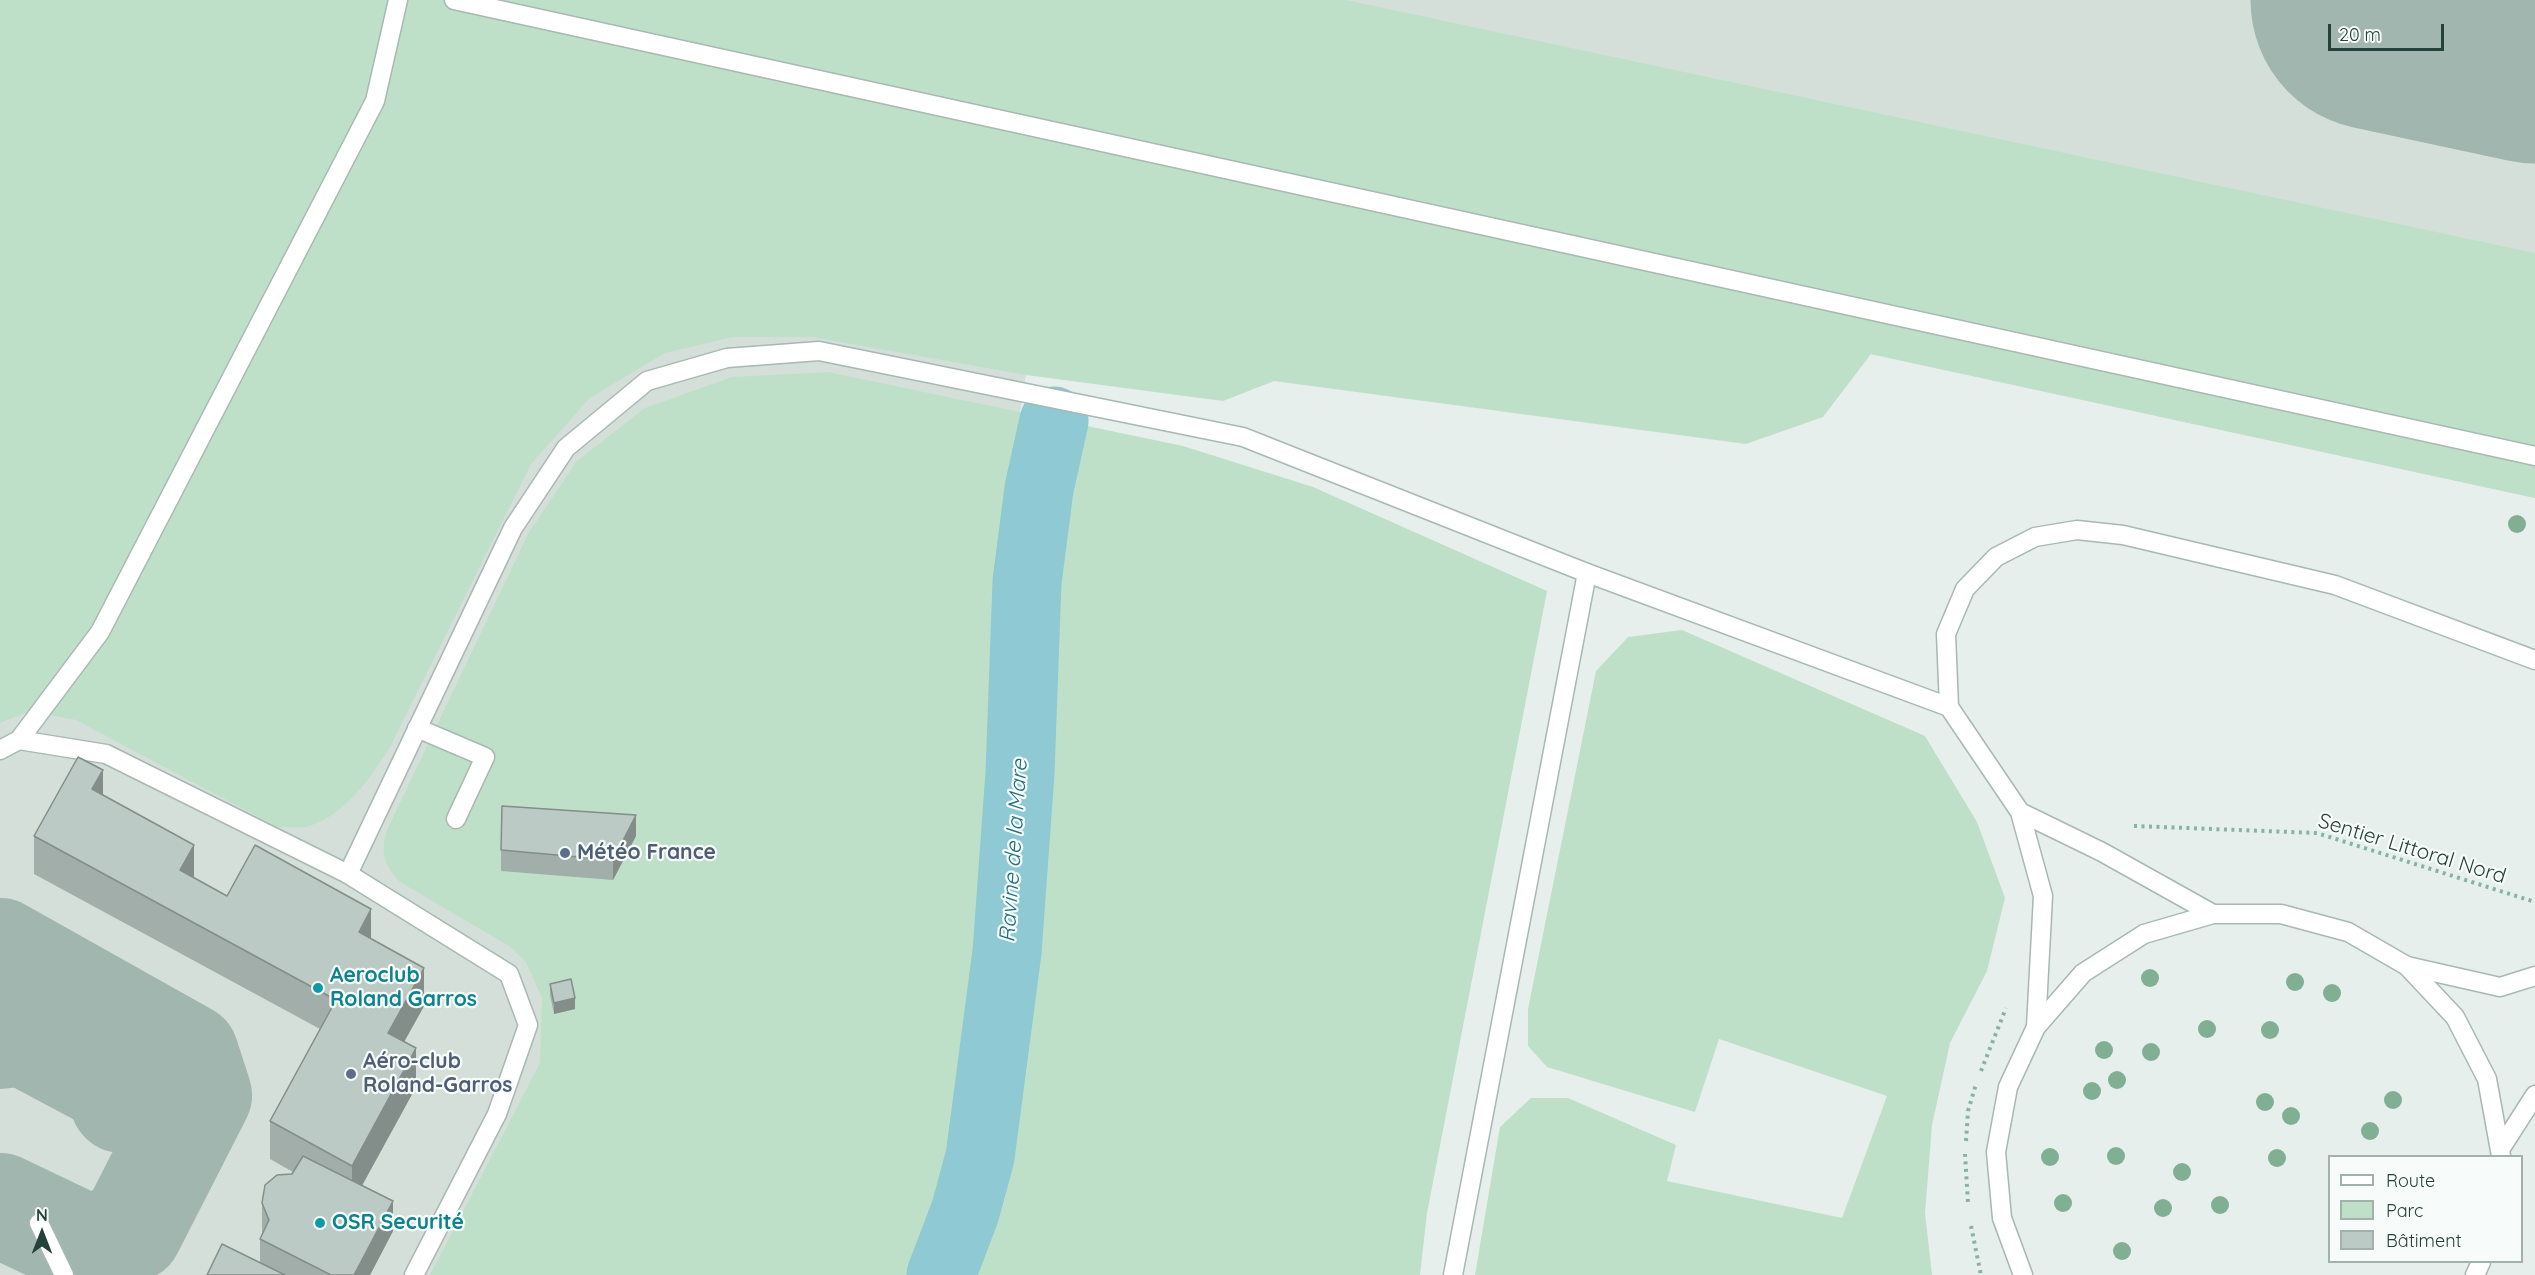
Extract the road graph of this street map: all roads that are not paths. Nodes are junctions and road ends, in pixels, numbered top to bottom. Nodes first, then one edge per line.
1 (398, 0) edge
2 (454, 0) edge
3 (2535, 456) edge
4 (1587, 573) junction
5 (2535, 660) edge
6 (1949, 707) junction
7 (417, 728) junction
8 (19, 740) junction
9 (0, 750) edge
10 (2020, 812) junction
11 (456, 819) dead end
12 (348, 874) junction
13 (2213, 914) junction
14 (2407, 966) junction
15 (2535, 976) edge
16 (2036, 1027) junction
17 (2535, 1095) edge
18 (2501, 1152) edge
19 (39, 1223) dead end
20 (63, 1275) edge
21 (414, 1275) edge
22 (1453, 1275) edge
23 (2023, 1275) edge

1 - 8 street
2 - 3 street
4 - 6 street
4 - 7 street
4 - 22 street
5 - 6 street
6 - 10 street
7 - 11 street
7 - 12 street
8 - 9 street
8 - 12 street
10 - 13 street
10 - 16 street
12 - 21 street
13 - 14 street
13 - 16 street
14 - 15 street
14 - 18 street
16 - 23 street
17 - 18 street
19 - 20 street

